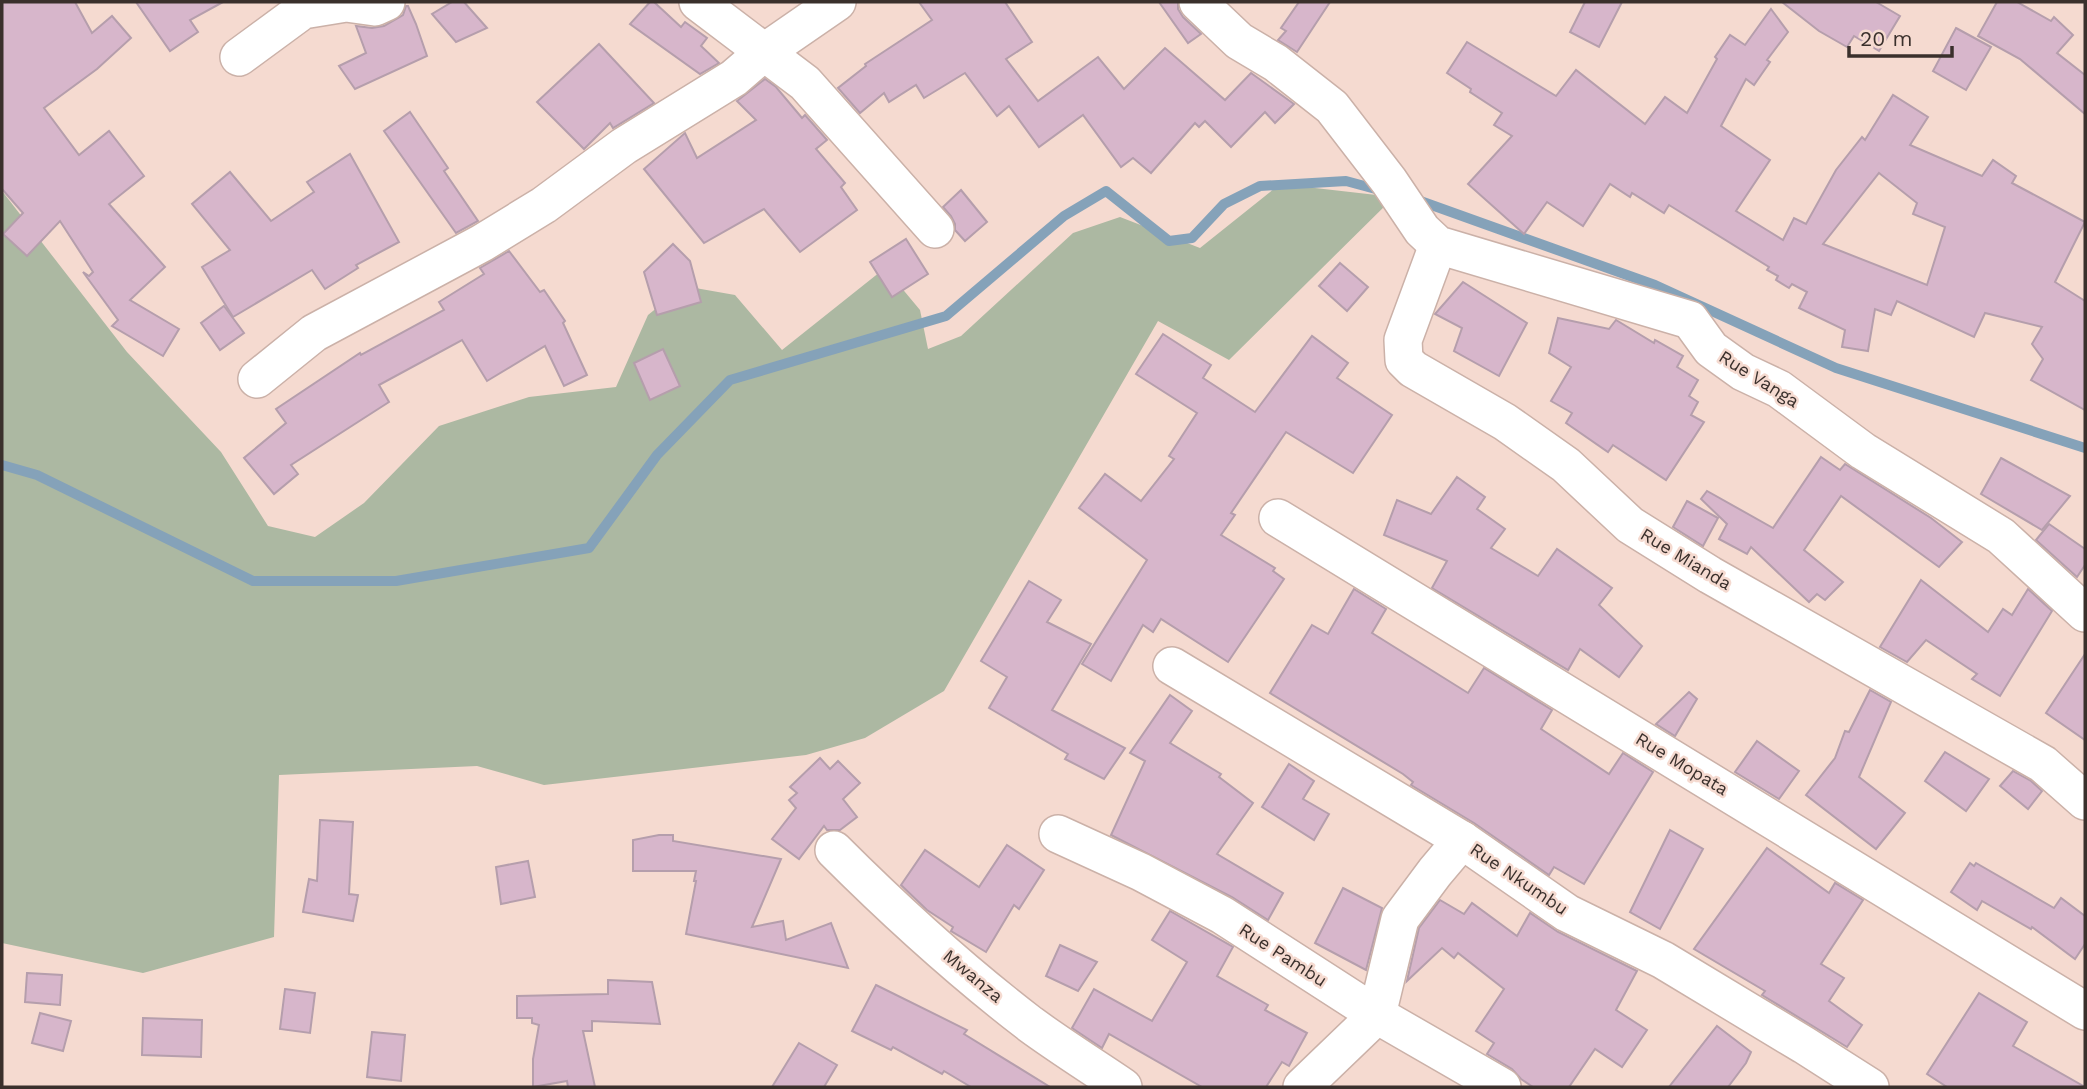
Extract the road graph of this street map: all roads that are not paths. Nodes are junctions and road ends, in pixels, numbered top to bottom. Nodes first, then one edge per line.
1 (386, 2) edge
2 (698, 2) edge
3 (837, 2) edge
4 (1198, 2) edge
5 (763, 53) junction
6 (239, 57) dead end
7 (934, 229) dead end
8 (1437, 245) junction
9 (257, 379) dead end
10 (1278, 518) dead end
11 (2085, 613) edge
12 (1172, 666) dead end
13 (2085, 801) edge
14 (1058, 834) dead end
15 (1462, 840) junction
16 (834, 850) dead end
17 (2085, 1011) edge
18 (1377, 1015) junction
19 (1123, 1087) edge
20 (1302, 1087) edge
21 (1502, 1087) edge
22 (1870, 1087) edge

1 - 6 street
2 - 5 street
3 - 5 street
4 - 8 street
5 - 7 street
5 - 9 street
8 - 11 street, Rue Vanga
8 - 13 street, Rue Mianda
10 - 17 street, Rue Mopata
12 - 15 street, Rue Nkumbu
14 - 18 street, Rue Pambu
15 - 18 street
15 - 22 street, Rue Nkumbu
16 - 19 street, Mwanza
18 - 20 street
18 - 21 street, Rue Pambu

